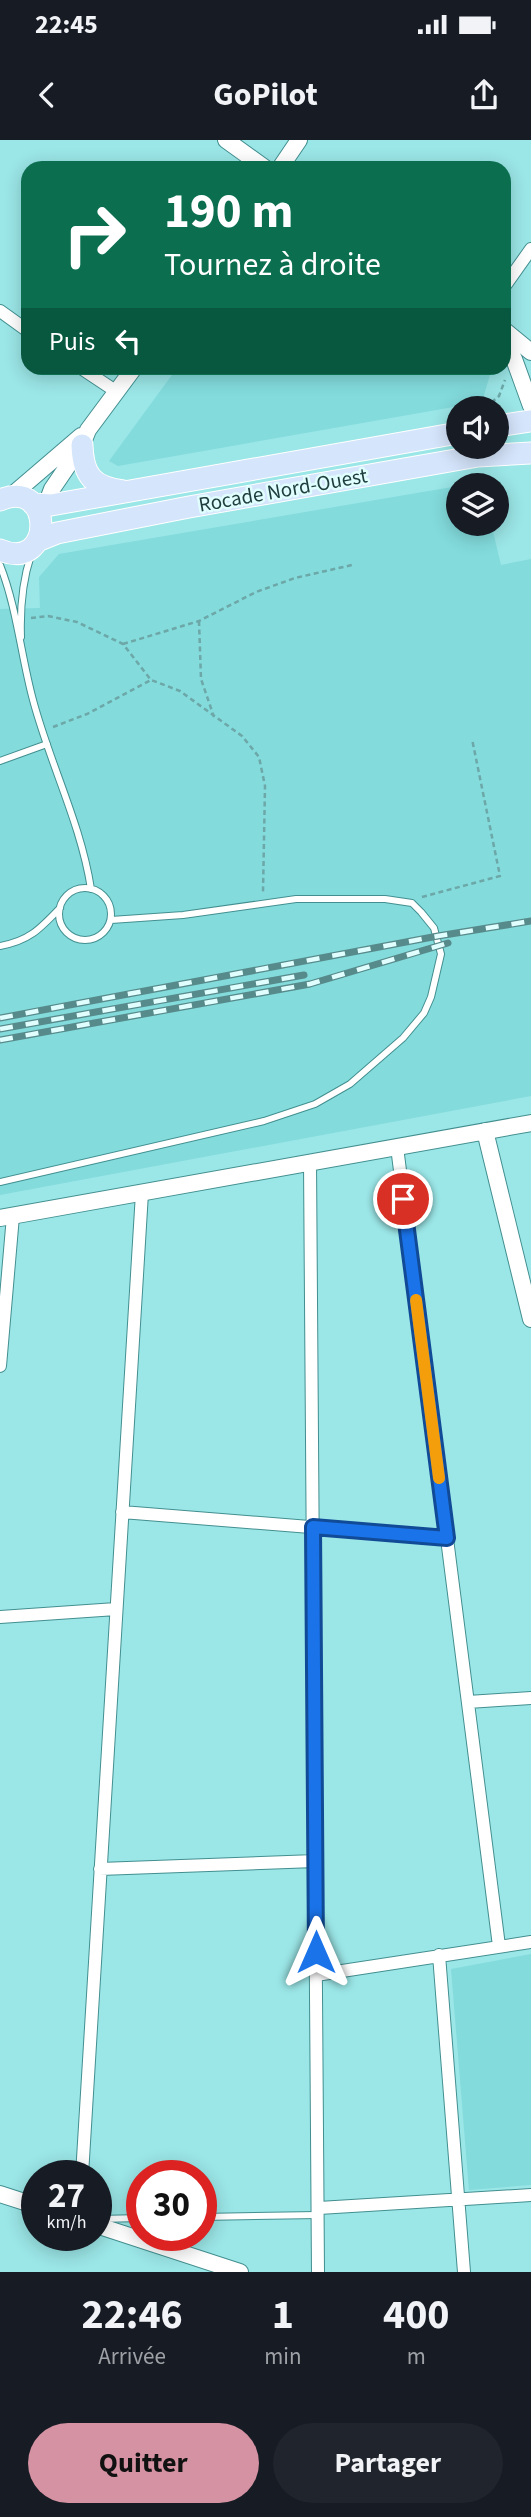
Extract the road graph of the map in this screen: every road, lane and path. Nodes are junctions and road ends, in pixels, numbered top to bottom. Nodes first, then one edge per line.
1 (226, 140) edge
2 (299, 140) edge
3 (255, 161) edge
4 (285, 161) edge
5 (530, 251) edge
6 (511, 277) edge
7 (0, 312) edge
8 (21, 326) edge
9 (511, 336) edge
10 (531, 352) edge
11 (511, 355) edge
12 (92, 375) edge
13 (129, 375) edge
14 (117, 392) junction
15 (531, 406) edge
16 (531, 421) edge
17 (509, 424) edge
18 (446, 435) edge
19 (85, 438) junction
20 (531, 453) edge
21 (509, 454) edge
22 (509, 457) edge
23 (461, 459) edge
24 (531, 463) edge
25 (129, 492) junction
26 (5, 498) edge
27 (40, 509) junction
28 (37, 541) junction
29 (0, 554) edge
30 (352, 565) dead end
31 (21, 619) junction
32 (199, 621) junction
33 (123, 644) junction
34 (22, 656) junction
35 (151, 680) junction
36 (214, 717) junction
37 (43, 732) junction
38 (472, 739) dead end
39 (47, 744) junction
40 (0, 761) edge
41 (91, 889) junction
42 (263, 902) junction
43 (412, 904) junction
44 (60, 908) junction
45 (111, 920) junction
46 (0, 946) edge
47 (531, 1123) edge
48 (485, 1131) junction
49 (397, 1147) junction
50 (310, 1163) junction
51 (0, 1182) edge
52 (142, 1193) junction
53 (6, 1217) edge
54 (529, 1300) edge
55 (531, 1319) edge
56 (0, 1366) edge
57 (122, 1512) junction
58 (313, 1527) junction
59 (447, 1538) junction
60 (117, 1609) junction
61 (0, 1617) edge
62 (531, 1698) edge
63 (468, 1702) junction
64 (315, 1861) junction
65 (100, 1868) junction
66 (531, 1942) edge
67 (499, 1946) junction
68 (439, 1955) junction
69 (316, 1975) junction
70 (83, 2160) edge
71 (0, 2194) edge
72 (531, 2195) edge
73 (458, 2200) junction
74 (21, 2201) edge
75 (319, 2211) junction
76 (217, 2216) edge
77 (112, 2230) edge
78 (240, 2272) edge
79 (318, 2272) edge
80 (464, 2272) edge

1 - 3 street
2 - 4 street
5 - 6 street
7 - 8 street
9 - 10 street
11 - 15 street
12 - 14 street
13 - 14 street
14 - 19 street
16 - 17 main road
18 - 25 main road, Rocade Nord-Ouest
19 - 25 main road
19 - 26 street
19 - 27 street
20 - 21 main road, Rocade Nord-Ouest
22 - 24 street
23 - 28 main road, Rocade Nord-Ouest
25 - 27 main road, Rocade Nord-Ouest
26 - 27 main road
27 - 28 main road
28 - 29 main road, Rocade Nord-Ouest
28 - 31 lane
29 - 34 lane
30 - 32 path
31 - 33 path
31 - 34 lane
32 - 33 path
32 - 36 path
33 - 35 path
34 - 37 lane
35 - 36 path
35 - 37 path
36 - 42 path
37 - 39 lane
38 - 43 path
39 - 40 lane
39 - 41 lane
41 - 44 lane
41 - 45 lane
42 - 43 lane
42 - 45 lane
43 - 51 lane
44 - 45 lane
44 - 46 lane
47 - 48 street
48 - 49 street
48 - 54 street
49 - 50 street
49 - 59 street
50 - 52 street
50 - 58 street
52 - 53 street
52 - 57 street
53 - 56 street
54 - 55 street
57 - 58 street
57 - 60 street
58 - 59 street
58 - 64 street
59 - 63 street
60 - 61 street
60 - 65 street
62 - 63 street
63 - 67 street
64 - 65 street
64 - 69 street
65 - 70 street
66 - 67 street
67 - 68 street
68 - 69 street
68 - 73 street
69 - 75 street
71 - 74 street
72 - 73 street
73 - 75 street
73 - 80 street
75 - 76 lane
75 - 79 street
77 - 78 street

